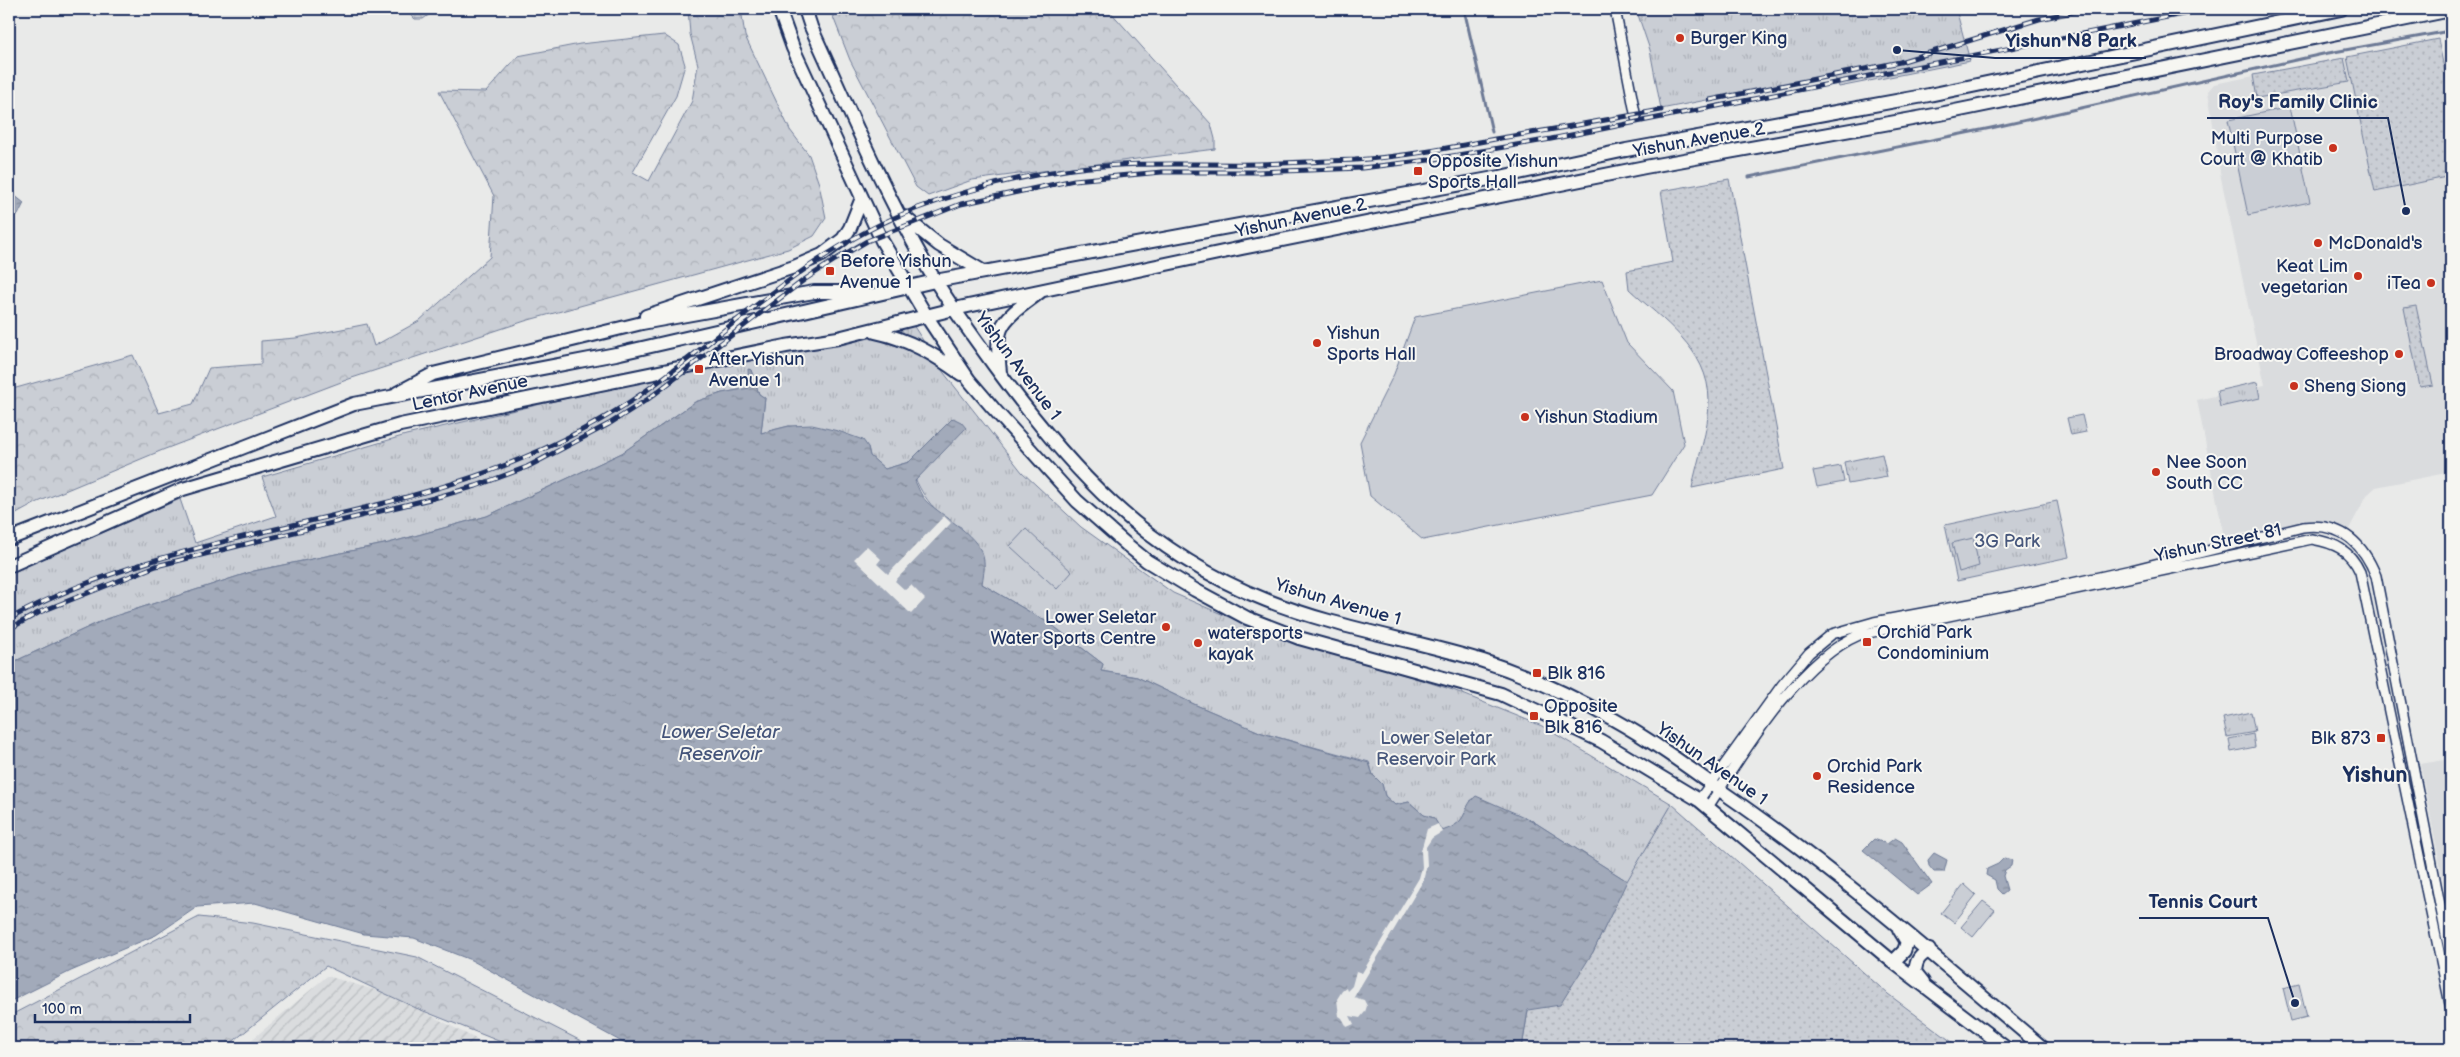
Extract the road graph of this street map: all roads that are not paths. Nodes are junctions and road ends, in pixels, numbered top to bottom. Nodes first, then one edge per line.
1 (779, 9) edge
2 (805, 9) edge
3 (1615, 9) edge
4 (2341, 9) edge
5 (2451, 10) edge
6 (1968, 87) junction
7 (1971, 108) junction
8 (1636, 118) dead end
9 (862, 198) junction
10 (900, 213) junction
11 (984, 272) junction
12 (936, 280) junction
13 (908, 286) junction
14 (1043, 289) junction
15 (881, 292) junction
16 (954, 309) junction
17 (927, 317) junction
18 (870, 331) junction
19 (583, 337) junction
20 (1000, 373) junction
21 (969, 380) junction
22 (383, 400) junction
23 (1082, 474) junction
24 (1077, 500) junction
25 (9, 539) edge
26 (9, 566) edge
27 (1715, 786) junction
28 (1704, 804) junction
29 (1894, 923) junction
30 (1928, 950) junction
31 (2451, 961) edge
32 (1892, 962) junction
33 (1926, 988) junction
34 (2451, 1009) edge
35 (2006, 1048) edge
36 (2043, 1048) edge

1 - 9 main road, Yishun Avenue 1
2 - 10 main road, Yishun Avenue 1
3 - 8 street
4 - 6 main road, Yishun Avenue 2
5 - 7 main road, Yishun Avenue 2
6 - 7 main road
6 - 11 main road, Yishun Avenue 2
7 - 14 main road, Yishun Avenue 2
9 - 13 main road, Yishun Avenue 1
9 - 19 main road
10 - 11 main road
10 - 12 main road, Yishun Avenue 1
11 - 12 main road, Yishun Avenue 2
12 - 13 main road, Yishun Avenue 2
12 - 16 main road, Yishun Avenue 1
13 - 15 main road, Lentor Avenue
13 - 17 main road, Yishun Avenue 1
14 - 16 main road, Yishun Avenue 2
14 - 20 main road
15 - 19 main road
15 - 22 main road, Lentor Avenue
16 - 17 main road, Lentor Avenue
16 - 20 main road, Yishun Avenue 1
17 - 18 main road, Lentor Avenue
17 - 21 main road, Yishun Avenue 1
18 - 21 main road
18 - 26 main road, Lentor Avenue
19 - 22 main road
20 - 23 main road, Yishun Avenue 1
21 - 24 main road, Yishun Avenue 1
22 - 25 main road, Lentor Avenue
23 - 24 main road
23 - 27 main road, Yishun Avenue 1
24 - 28 main road, Yishun Avenue 1
27 - 28 street, Yishun Street 81
27 - 29 main road, Yishun Avenue 1
27 - 31 street, Yishun Street 81
27 - 34 street, Yishun Street 81
28 - 32 main road, Yishun Avenue 1
29 - 30 main road, Yishun Avenue 1
29 - 32 main road
30 - 33 main road
30 - 36 main road, Yishun Avenue 1
32 - 33 main road, Yishun Avenue 1
33 - 35 main road, Yishun Avenue 1

